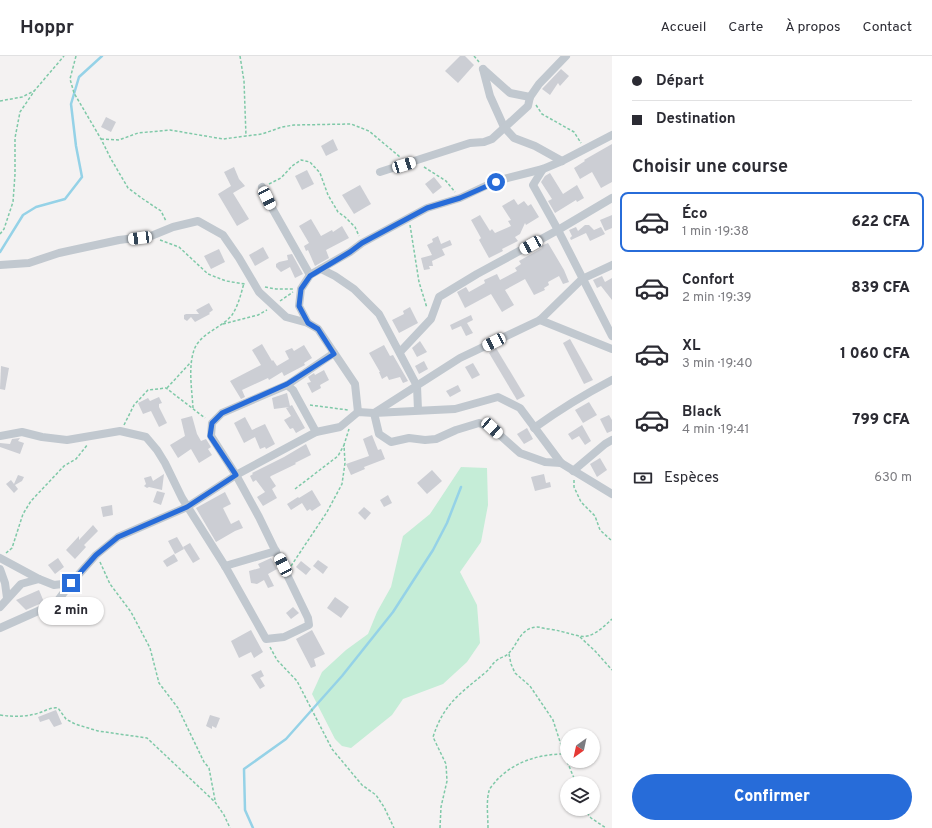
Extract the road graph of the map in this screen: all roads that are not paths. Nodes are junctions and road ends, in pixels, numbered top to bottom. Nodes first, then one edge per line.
1 (566, 56) edge
2 (530, 98) junction
3 (504, 127) junction
4 (612, 135) edge
5 (562, 161) junction
6 (543, 169) junction
7 (380, 172) dead end
8 (262, 187) road end
9 (612, 198) edge
10 (558, 230) junction
11 (0, 265) edge
12 (612, 265) edge
13 (321, 269) junction
14 (310, 276) junction
15 (582, 279) junction
16 (540, 320) junction
17 (308, 323) junction
18 (612, 336) edge
19 (612, 349) edge
20 (400, 352) junction
21 (334, 354) junction
22 (612, 380) edge
23 (287, 384) junction
24 (417, 386) junction
25 (418, 410) junction
26 (374, 413) junction
27 (355, 414) junction
28 (534, 428) junction
29 (316, 432) junction
30 (0, 436) edge
31 (612, 440) edge
32 (561, 463) junction
33 (573, 471) junction
34 (236, 475) junction
35 (612, 494) edge
36 (187, 507) junction
37 (276, 551) junction
38 (3, 555) edge
39 (225, 566) junction
40 (0, 569) edge
41 (39, 579) junction
42 (71, 583) junction
43 (8, 598) junction
44 (0, 607) edge
45 (0, 628) edge

1 - 2 street
2 - 3 street
2 - 3 street
3 - 5 street
3 - 7 street
4 - 5 street
5 - 6 street
6 - 10 street
6 - 13 street
8 - 14 street
9 - 10 street
10 - 15 street
10 - 20 street
11 - 17 street
12 - 15 street
13 - 14 street
13 - 20 street
14 - 17 street
15 - 16 street
15 - 18 street
16 - 19 street
16 - 24 street
17 - 21 street
20 - 24 street
21 - 23 street
21 - 27 street
22 - 28 street
23 - 29 street
23 - 34 street
24 - 25 street
24 - 26 street
25 - 26 street
25 - 28 street
26 - 27 street
26 - 32 street
27 - 29 street
28 - 32 street
29 - 34 street
30 - 36 street
31 - 33 street
32 - 33 street
33 - 35 street
34 - 36 street
34 - 37 street
36 - 39 street
36 - 42 street
37 - 39 street
37 - 39 street
38 - 41 street
40 - 43 street
41 - 42 street
41 - 43 street
42 - 45 street
43 - 44 street

